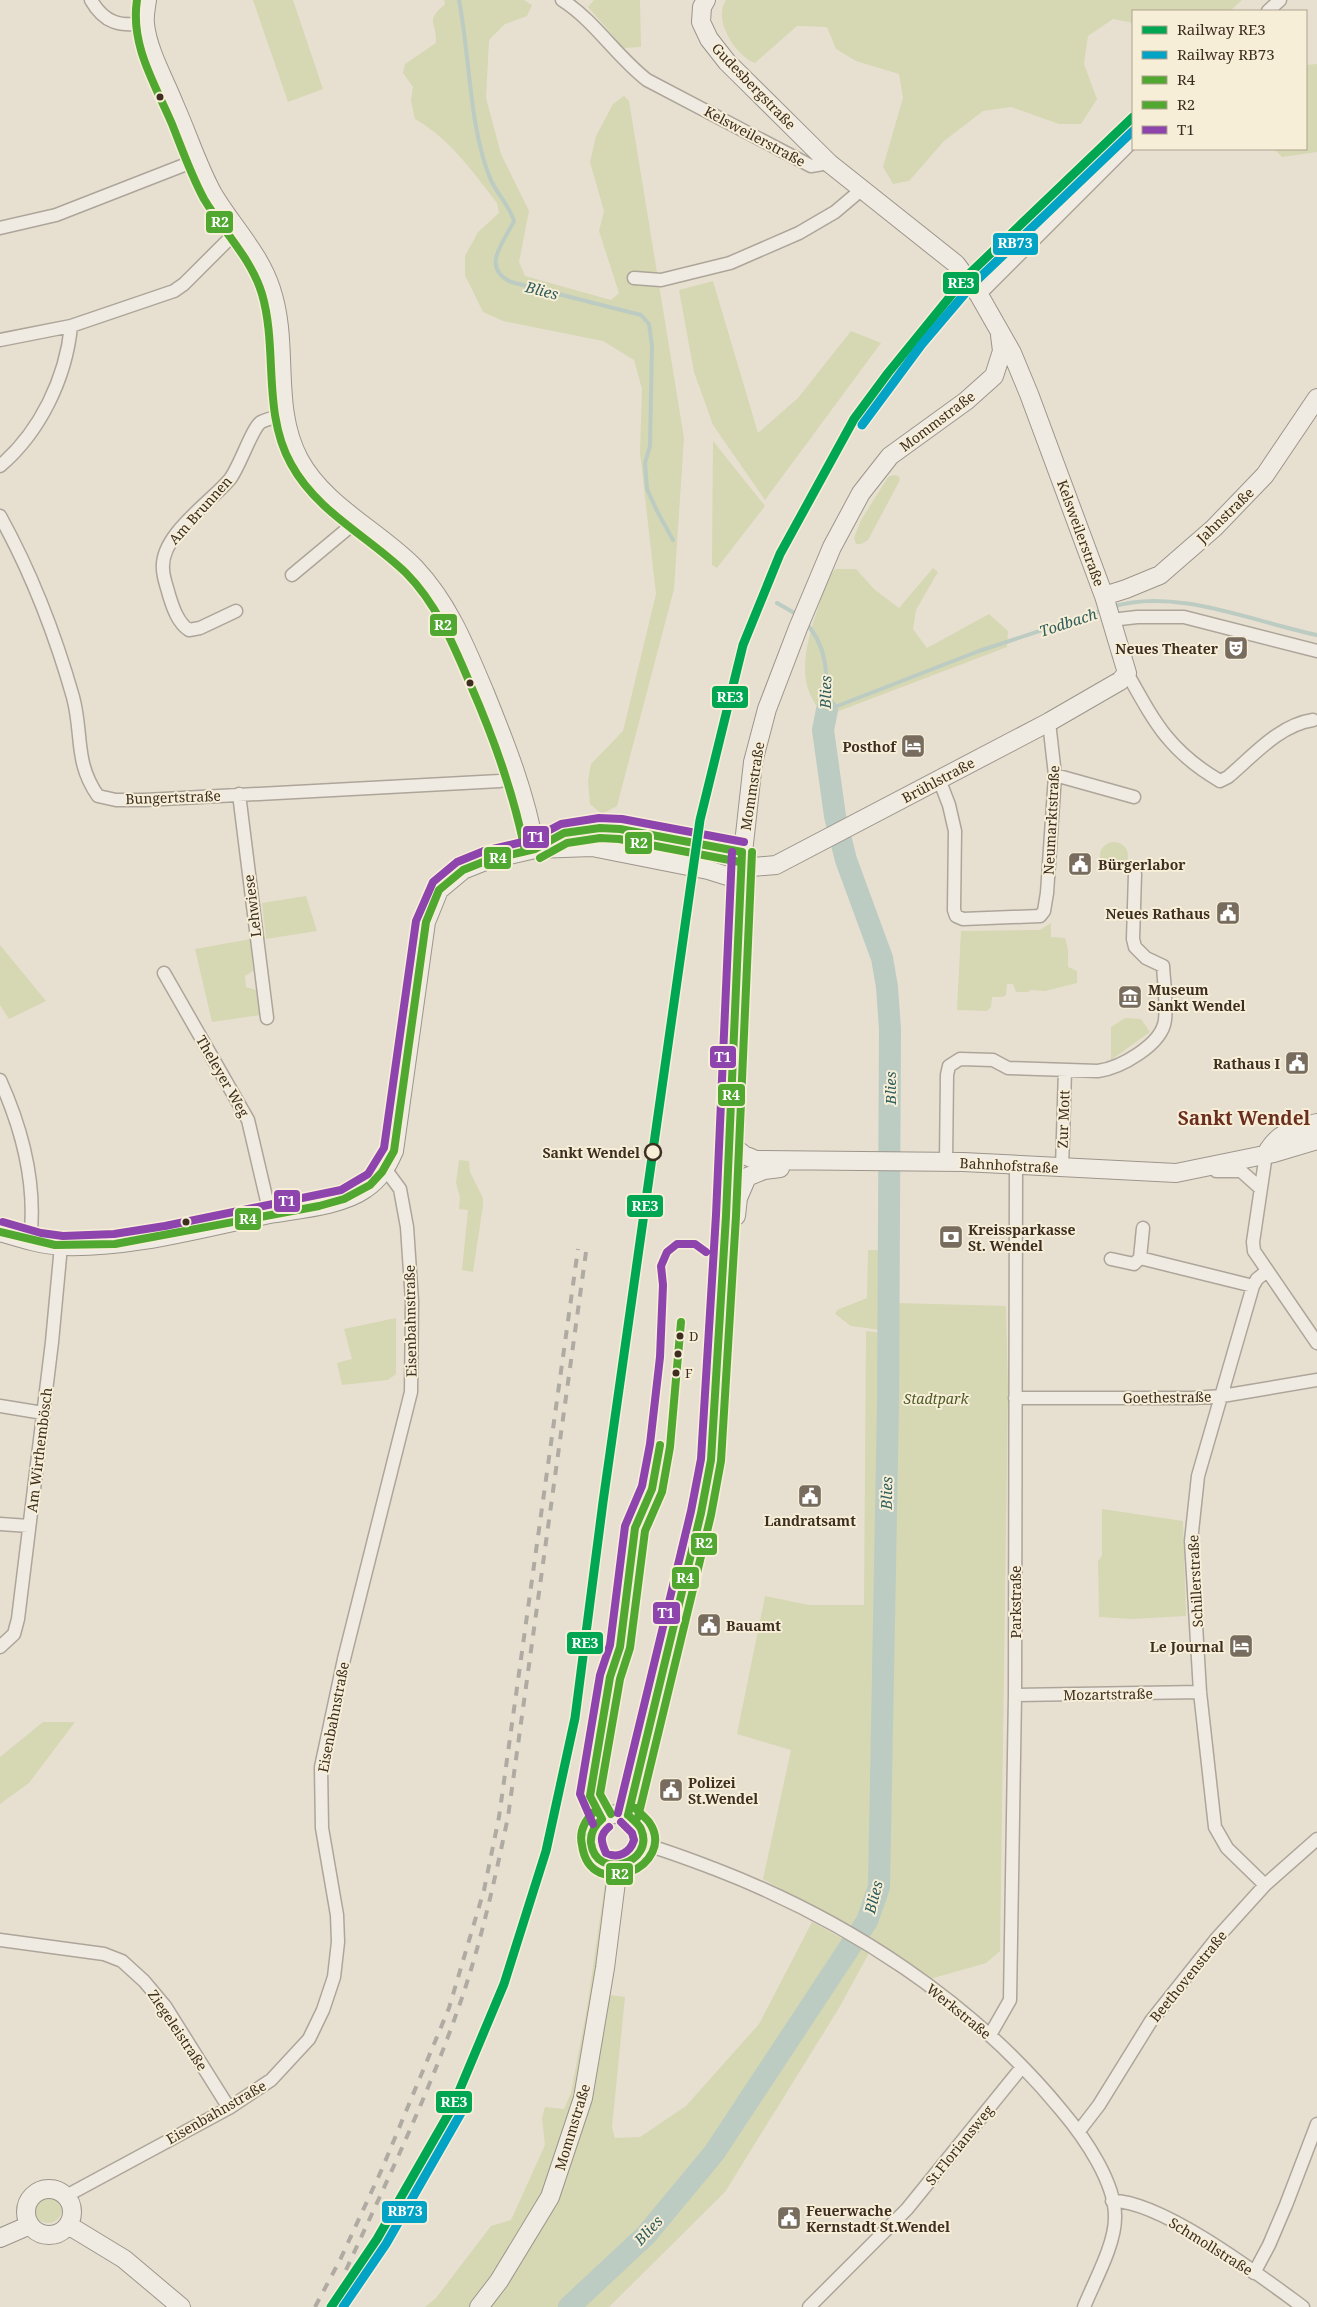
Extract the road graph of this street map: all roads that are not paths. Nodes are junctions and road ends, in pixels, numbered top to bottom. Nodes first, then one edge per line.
1 (91, 0) edge
2 (147, 0) edge
3 (562, 0) edge
4 (706, 0) edge
5 (1280, 0) edge
6 (1269, 10) edge
7 (145, 23) junction
8 (1132, 142) edge
9 (197, 160) junction
10 (829, 163) junction
11 (861, 190) junction
12 (0, 228) edge
13 (237, 231) junction
14 (634, 278) dead end
15 (979, 295) junction
16 (71, 326) junction
17 (1000, 335) junction
18 (0, 340) edge
19 (998, 369) junction
20 (1029, 394) junction
21 (1317, 398) edge
22 (283, 415) junction
23 (0, 466) edge
24 (0, 516) edge
25 (358, 520) junction
26 (292, 575) dead end
27 (1107, 608) junction
28 (236, 611) dead end
29 (1317, 651) edge
30 (1127, 673) junction
31 (1313, 720) dead end
32 (1049, 722) junction
33 (1055, 776) junction
34 (518, 777) junction
35 (939, 779) junction
36 (239, 794) junction
37 (1134, 797) dead end
38 (535, 850) junction
39 (741, 867) junction
40 (1135, 874) dead end
41 (164, 973) dead end
42 (267, 1018) dead end
43 (1065, 1070) junction
44 (0, 1080) edge
45 (1317, 1124) edge
46 (1317, 1140) edge
47 (729, 1143) junction
48 (1266, 1154) junction
49 (832, 1160) junction
50 (946, 1162) junction
51 (1016, 1165) junction
52 (1062, 1168) junction
53 (386, 1170) junction
54 (1186, 1172) junction
55 (1260, 1188) junction
56 (270, 1214) junction
57 (1143, 1228) dead end
58 (0, 1232) edge
59 (30, 1241) junction
60 (60, 1246) junction
61 (1140, 1258) junction
62 (1111, 1259) dead end
63 (1266, 1271) junction
64 (1253, 1286) junction
65 (720, 1306) junction
66 (1317, 1343) edge
67 (1317, 1380) edge
68 (1222, 1396) junction
69 (1015, 1398) junction
70 (0, 1406) edge
71 (43, 1413) junction
72 (0, 1524) edge
73 (29, 1526) junction
74 (0, 1647) edge
75 (1200, 1692) junction
76 (1015, 1695) junction
77 (628, 1815) junction
78 (1317, 1839) edge
79 (644, 1844) junction
80 (618, 1866) junction
81 (1265, 1885) junction
82 (0, 1940) edge
83 (990, 2035) junction
84 (1022, 2067) junction
85 (229, 2108) junction
86 (1317, 2124) edge
87 (1079, 2131) junction
88 (66, 2196) junction
89 (1112, 2201) junction
90 (30, 2225) junction
91 (68, 2225) junction
92 (0, 2238) edge
93 (1254, 2273) junction
94 (181, 2307) edge
95 (479, 2307) edge
96 (809, 2307) edge
97 (1084, 2307) edge
98 (1303, 2307) edge

1 - 7 street
2 - 7 main road
3 - 10 street, Kelsweilerstraße
4 - 10 main road, Gudesbergstraße
5 - 6 street
7 - 9 main road
8 - 15 street
9 - 12 street
9 - 13 main road
10 - 11 main road, Kelsweilerstraße
11 - 14 street
11 - 15 main road, Kelsweilerstraße
13 - 16 street
13 - 22 main road
15 - 17 main road, Kelsweilerstraße
16 - 18 street
16 - 23 street
17 - 19 main road, Kelsweilerstraße
17 - 20 main road, Kelsweilerstraße
19 - 20 main road, Kelsweilerstraße
19 - 39 main road, Mommstraße
20 - 27 main road, Kelsweilerstraße
21 - 27 main road, Jahnstraße
22 - 25 main road
22 - 28 street, Am Brunnen
24 - 36 street, Bungertstraße
25 - 26 street
25 - 34 main road
27 - 29 street
27 - 30 main road, Kelsweilerstraße
30 - 31 street
30 - 32 main road, Brühlstraße
32 - 33 street, Neumarktstraße
32 - 35 main road, Brühlstraße
33 - 35 street, Neumarktstraße
33 - 37 street
34 - 36 street, Bungertstraße
34 - 38 main road
35 - 39 main road, Brühlstraße
36 - 42 street, Lehwiese
38 - 39 main road
38 - 39 main road
38 - 53 main road
39 - 47 main road, Mommstraße
40 - 43 street
41 - 56 street, Theleyer Weg
43 - 50 street
43 - 52 street, Zur Mott
44 - 59 street
45 - 48 main road
46 - 48 main road, Bahnhofstraße
47 - 49 main road, Bahnhofstraße
47 - 65 main road, Mommstraße
48 - 54 main road, Bahnhofstraße
48 - 55 street
49 - 50 main road, Bahnhofstraße
49 - 65 main road, Bahnhofstraße
50 - 51 main road, Bahnhofstraße
51 - 52 main road, Bahnhofstraße
51 - 69 street, Parkstraße
52 - 54 main road, Bahnhofstraße
53 - 56 main road
53 - 85 street, Eisenbahnstraße
54 - 55 street, Bahnhofstraße
55 - 63 street
56 - 60 main road
57 - 61 street
58 - 59 main road
59 - 60 main road
60 - 71 street, Am Wirthembösch
61 - 62 street
61 - 64 street
63 - 64 street, Schillerstraße
63 - 66 street
64 - 68 street, Schillerstraße
65 - 77 main road, Mommstraße
67 - 68 street, Goethestraße
68 - 69 street, Goethestraße
68 - 75 street, Schillerstraße
69 - 76 street, Parkstraße
70 - 71 street
71 - 73 street, Am Wirthembösch
72 - 73 street
73 - 74 street, Am Wirthembösch
75 - 76 street, Mozartstraße
75 - 81 street, Schillerstraße
76 - 83 street, Parkstraße
77 - 79 main road
77 - 80 main road
78 - 81 street, Beethovenstraße
79 - 80 main road
79 - 83 street, Werkstraße
80 - 95 main road, Mommstraße
81 - 87 street, Beethovenstraße
82 - 85 street, Ziegeleistraße
83 - 84 street, Werkstraße
84 - 87 street, Werkstraße
84 - 96 street, St.Floriansweg
85 - 88 street, Eisenbahnstraße
86 - 93 street
87 - 89 street, Werkstraße
88 - 90 main road
88 - 91 main road
89 - 93 street, Schmollstraße
89 - 97 street, Werkstraße
90 - 91 main road
90 - 92 main road
91 - 94 main road
93 - 98 street, Schmollstraße

